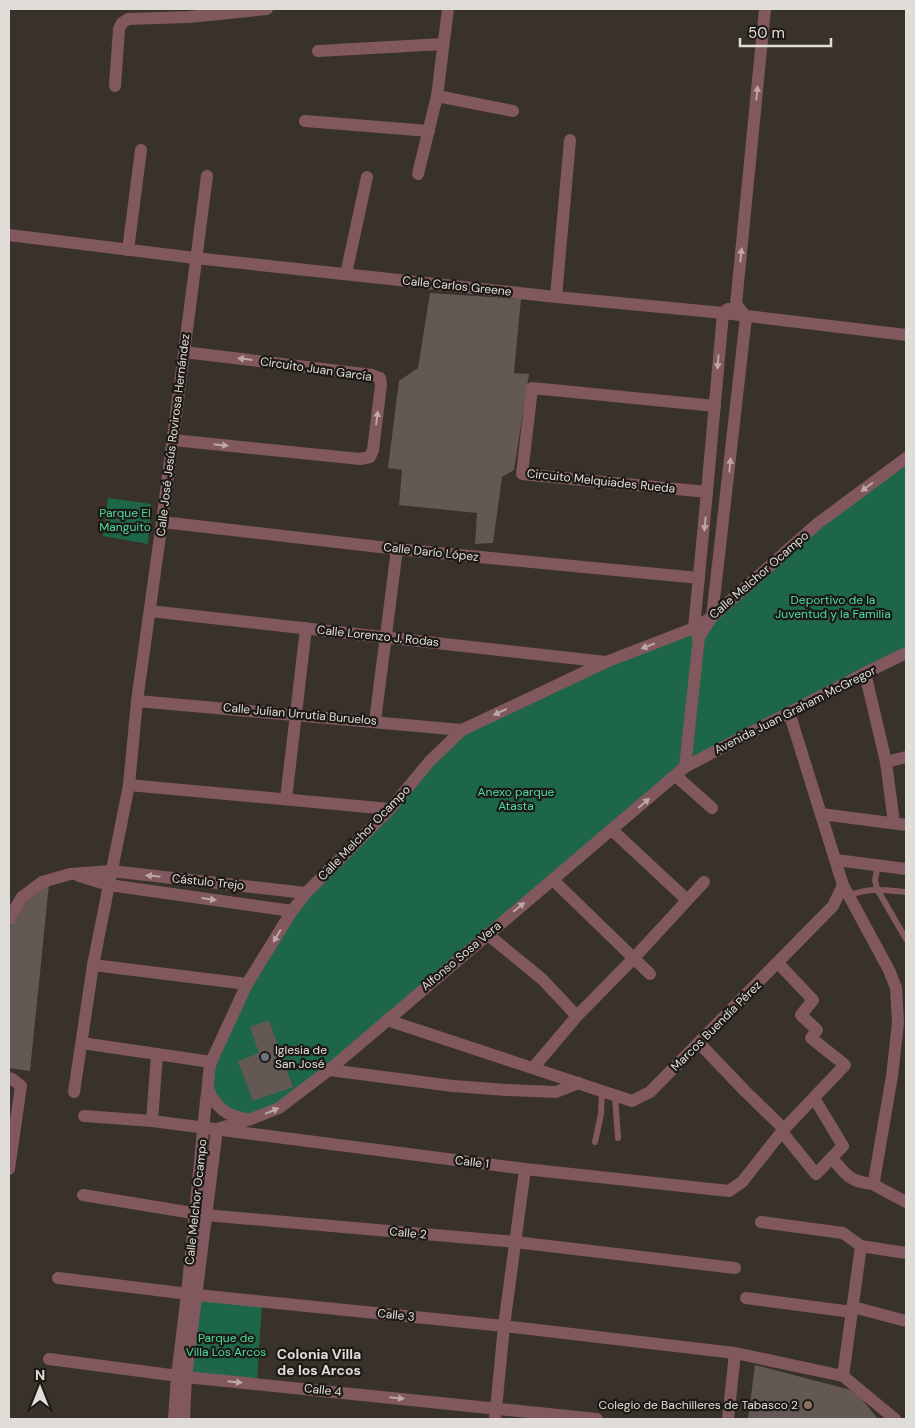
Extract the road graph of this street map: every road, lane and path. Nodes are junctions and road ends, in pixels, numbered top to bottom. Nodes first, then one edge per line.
1 (267, 9) edge
2 (448, 9) edge
3 (766, 9) edge
4 (238, 10) edge
5 (443, 44) junction
6 (318, 51) dead end
7 (115, 86) dead end
8 (437, 96) junction
9 (513, 111) dead end
10 (305, 121) dead end
11 (429, 130) junction
12 (570, 140) dead end
13 (141, 150) dead end
14 (418, 174) dead end
15 (207, 176) dead end
16 (367, 177) dead end
17 (9, 235) edge
18 (128, 250) junction
19 (195, 258) junction
20 (346, 274) junction
21 (556, 298) junction
22 (736, 304) junction
23 (723, 313) junction
24 (746, 317) junction
25 (906, 335) edge
26 (184, 352) junction
27 (715, 406) junction
28 (173, 440) junction
29 (906, 458) edge
30 (707, 492) junction
31 (162, 522) junction
32 (397, 549) junction
33 (700, 578) junction
34 (150, 611) junction
35 (712, 617) junction
36 (306, 628) junction
37 (696, 633) junction
38 (385, 637) junction
39 (906, 653) edge
40 (606, 662) junction
41 (865, 672) junction
42 (137, 700) junction
43 (789, 712) junction
44 (296, 714) junction
45 (375, 721) junction
46 (462, 730) junction
47 (906, 757) edge
48 (886, 762) junction
49 (680, 771) junction
50 (128, 785) junction
51 (286, 799) junction
52 (712, 808) dead end
53 (390, 809) junction
54 (821, 814) junction
55 (900, 824) edge
56 (612, 830) junction
57 (836, 860) junction
58 (878, 865) junction
59 (906, 869) edge
60 (111, 870) junction
61 (70, 874) junction
62 (553, 880) junction
63 (704, 882) dead end
64 (109, 885) junction
65 (876, 889) junction
66 (846, 890) junction
67 (906, 892) edge
68 (306, 893) junction
69 (686, 899) junction
70 (292, 911) junction
71 (9, 919) edge
72 (487, 934) junction
73 (906, 939) edge
74 (634, 958) junction
75 (778, 963) junction
76 (93, 965) junction
77 (650, 974) dead end
78 (247, 984) junction
79 (577, 1016) junction
80 (387, 1020) junction
81 (698, 1042) junction
82 (82, 1043) junction
83 (157, 1054) junction
84 (211, 1062) junction
85 (533, 1068) junction
86 (330, 1070) junction
87 (9, 1078) edge
88 (578, 1083) junction
89 (208, 1089) junction
90 (602, 1091) junction
91 (74, 1092) dead end
92 (615, 1096) junction
93 (814, 1098) junction
94 (84, 1116) dead end
95 (251, 1119) junction
96 (152, 1121) junction
97 (204, 1127) junction
98 (222, 1127) junction
99 (783, 1131) junction
100 (618, 1138) dead end
101 (595, 1142) dead end
102 (832, 1158) junction
103 (9, 1169) edge
104 (525, 1169) junction
105 (874, 1184) junction
106 (83, 1195) dead end
107 (906, 1202) edge
108 (200, 1215) junction
109 (761, 1222) dead end
110 (516, 1242) junction
111 (861, 1246) junction
112 (906, 1254) edge
113 (735, 1268) dead end
114 (58, 1278) dead end
115 (192, 1294) junction
116 (746, 1298) dead end
117 (852, 1310) junction
118 (906, 1321) edge
119 (504, 1326) junction
120 (735, 1353) junction
121 (49, 1359) dead end
122 (182, 1376) junction
123 (843, 1376) junction
124 (496, 1414) edge
125 (174, 1419) edge
126 (184, 1419) edge
127 (597, 1419) edge
128 (728, 1419) edge
129 (895, 1419) edge

1 - 4 street
2 - 5 street
22 -> 3 street
4 - 7 street
5 - 6 street
5 - 8 street
8 - 9 street
8 - 11 street
10 - 11 street
11 - 14 street
12 - 21 street
13 - 18 street
15 - 19 street, Calle José Jesús Rovirosa Hernández
16 - 20 street
17 - 18 street, Calle Carlos Greene
18 - 19 street, Calle Carlos Greene
19 - 20 street, Calle Carlos Greene
19 - 26 street, Calle José Jesús Rovirosa Hernández
20 - 21 street, Calle Carlos Greene
21 - 23 street, Calle Carlos Greene
22 - 23 street
22 - 24 street
23 - 24 street, Calle Carlos Greene
23 -> 27 street
24 - 25 street, Calle Carlos Greene
35 -> 24 street
26 - 28 street, Calle José Jesús Rovirosa Hernández
28 -> 26 street, Circuito Juan García
27 - 30 street
27 - 30 street, Circuito Melquiades Rueda
28 - 31 street, Calle José Jesús Rovirosa Hernández
29 -> 35 street, Calle Melchor Ocampo
30 -> 33 street
31 - 32 street, Calle Darío López
31 - 34 street, Calle José Jesús Rovirosa Hernández
32 - 33 street, Calle Darío López
32 - 38 street
33 - 37 street
34 - 36 street, Calle Lorenzo J. Rodas
34 - 42 street, Calle José Jesús Rovirosa Hernández
35 - 37 street, Calle Melchor Ocampo
36 - 38 street, Calle Lorenzo J. Rodas
36 - 44 street
37 -> 40 street, Calle Melchor Ocampo
37 - 49 street
38 - 40 street, Calle Lorenzo J. Rodas
38 - 45 street
39 - 41 street, Avenida Juan Graham McGregor
40 -> 46 street, Calle Melchor Ocampo
41 - 43 street, Avenida Juan Graham McGregor
41 - 48 street
42 - 44 street, Calle Julian Urrutia Buruelos
42 - 50 street, Calle José Jesús Rovirosa Hernández
43 - 49 street, Avenida Juan Graham McGregor
43 - 54 street
44 - 45 street, Calle Julian Urrutia Buruelos
44 - 51 street
45 - 46 street, Calle Julian Urrutia Buruelos
46 - 53 street, Calle Melchor Ocampo
47 - 48 street
48 - 55 street
49 - 52 street
56 -> 49 street, Alfonso Sosa Vera
50 - 51 street
50 - 60 street, Calle José Jesús Rovirosa Hernández
51 - 53 street
53 - 68 street, Calle Melchor Ocampo
54 - 55 street
54 - 57 street
56 - 62 street, Alfonso Sosa Vera
56 - 69 street
57 - 58 street
57 - 66 street
58 - 59 street
58 - 65 lane
60 - 61 street, Cástulo Trejo
60 - 64 street, Calle José Jesús Rovirosa Hernández
68 -> 60 street, Cástulo Trejo
61 - 64 street, Cástulo Trejo
61 - 71 street, Cástulo Trejo
72 -> 62 street, Alfonso Sosa Vera
62 - 74 street
63 - 69 street
64 -> 70 street, Cástulo Trejo
64 - 76 street, Calle José Jesús Rovirosa Hernández
65 - 66 lane
65 - 67 lane
65 - 73 lane
66 - 75 street, Marcos Buendía Pérez
66 - 105 street
68 - 70 street, Calle Melchor Ocampo
69 - 74 street
70 -> 78 street, Calle Melchor Ocampo
72 - 79 street
72 - 80 street, Alfonso Sosa Vera
74 - 77 street
74 - 79 street
75 - 81 street, Marcos Buendía Pérez
75 - 93 street
76 - 78 street
76 - 82 street, Calle José Jesús Rovirosa Hernández
78 - 84 street, Calle Melchor Ocampo
79 - 85 street
80 - 85 street, Marcos Buendía Pérez
80 - 86 street, Alfonso Sosa Vera
81 - 92 street, Marcos Buendía Pérez
81 - 99 street
82 - 83 street
82 - 91 street, Calle José Jesús Rovirosa Hernández
83 - 84 street
83 - 96 street
84 - 89 street, Calle Melchor Ocampo
85 - 88 street, Marcos Buendía Pérez
86 - 88 street
95 -> 86 street, Alfonso Sosa Vera
87 - 103 street
88 - 90 street, Marcos Buendía Pérez
89 - 95 street
89 - 97 street, Calle Melchor Ocampo
90 - 92 street, Marcos Buendía Pérez
90 - 101 lane
92 - 100 lane
93 - 99 street
93 - 102 street
94 - 96 street, Calle 1
95 - 98 street, Alfonso Sosa Vera
96 - 97 street, Calle 1
97 - 98 street, Calle 1
97 - 108 street, Calle Melchor Ocampo
98 - 104 street, Calle 1
98 - 108 street, Calle Melchor Ocampo
99 - 102 street
99 - 104 street, Calle 1
102 - 105 street
104 - 110 street
105 - 107 street
106 - 108 street, Calle 2
108 - 110 street, Calle 2
108 - 115 street, Calle Melchor Ocampo
109 - 111 street
110 - 113 street, Calle 2
110 - 119 street
111 - 112 street
111 - 117 street
114 - 115 street, Calle 3
115 - 119 street, Calle 3
115 - 122 street, Calle Melchor Ocampo
116 - 117 street
117 - 118 street
117 - 123 street
119 - 120 street, Calle 3
119 - 124 street
120 - 123 street, Calle 3
120 - 128 street
121 - 122 street, Calle 4
122 -> 124 street, Calle 4
122 - 125 street, Calle Melchor Ocampo
122 - 126 street, Calle Melchor Ocampo
123 - 129 street
124 - 127 street, Calle 4

